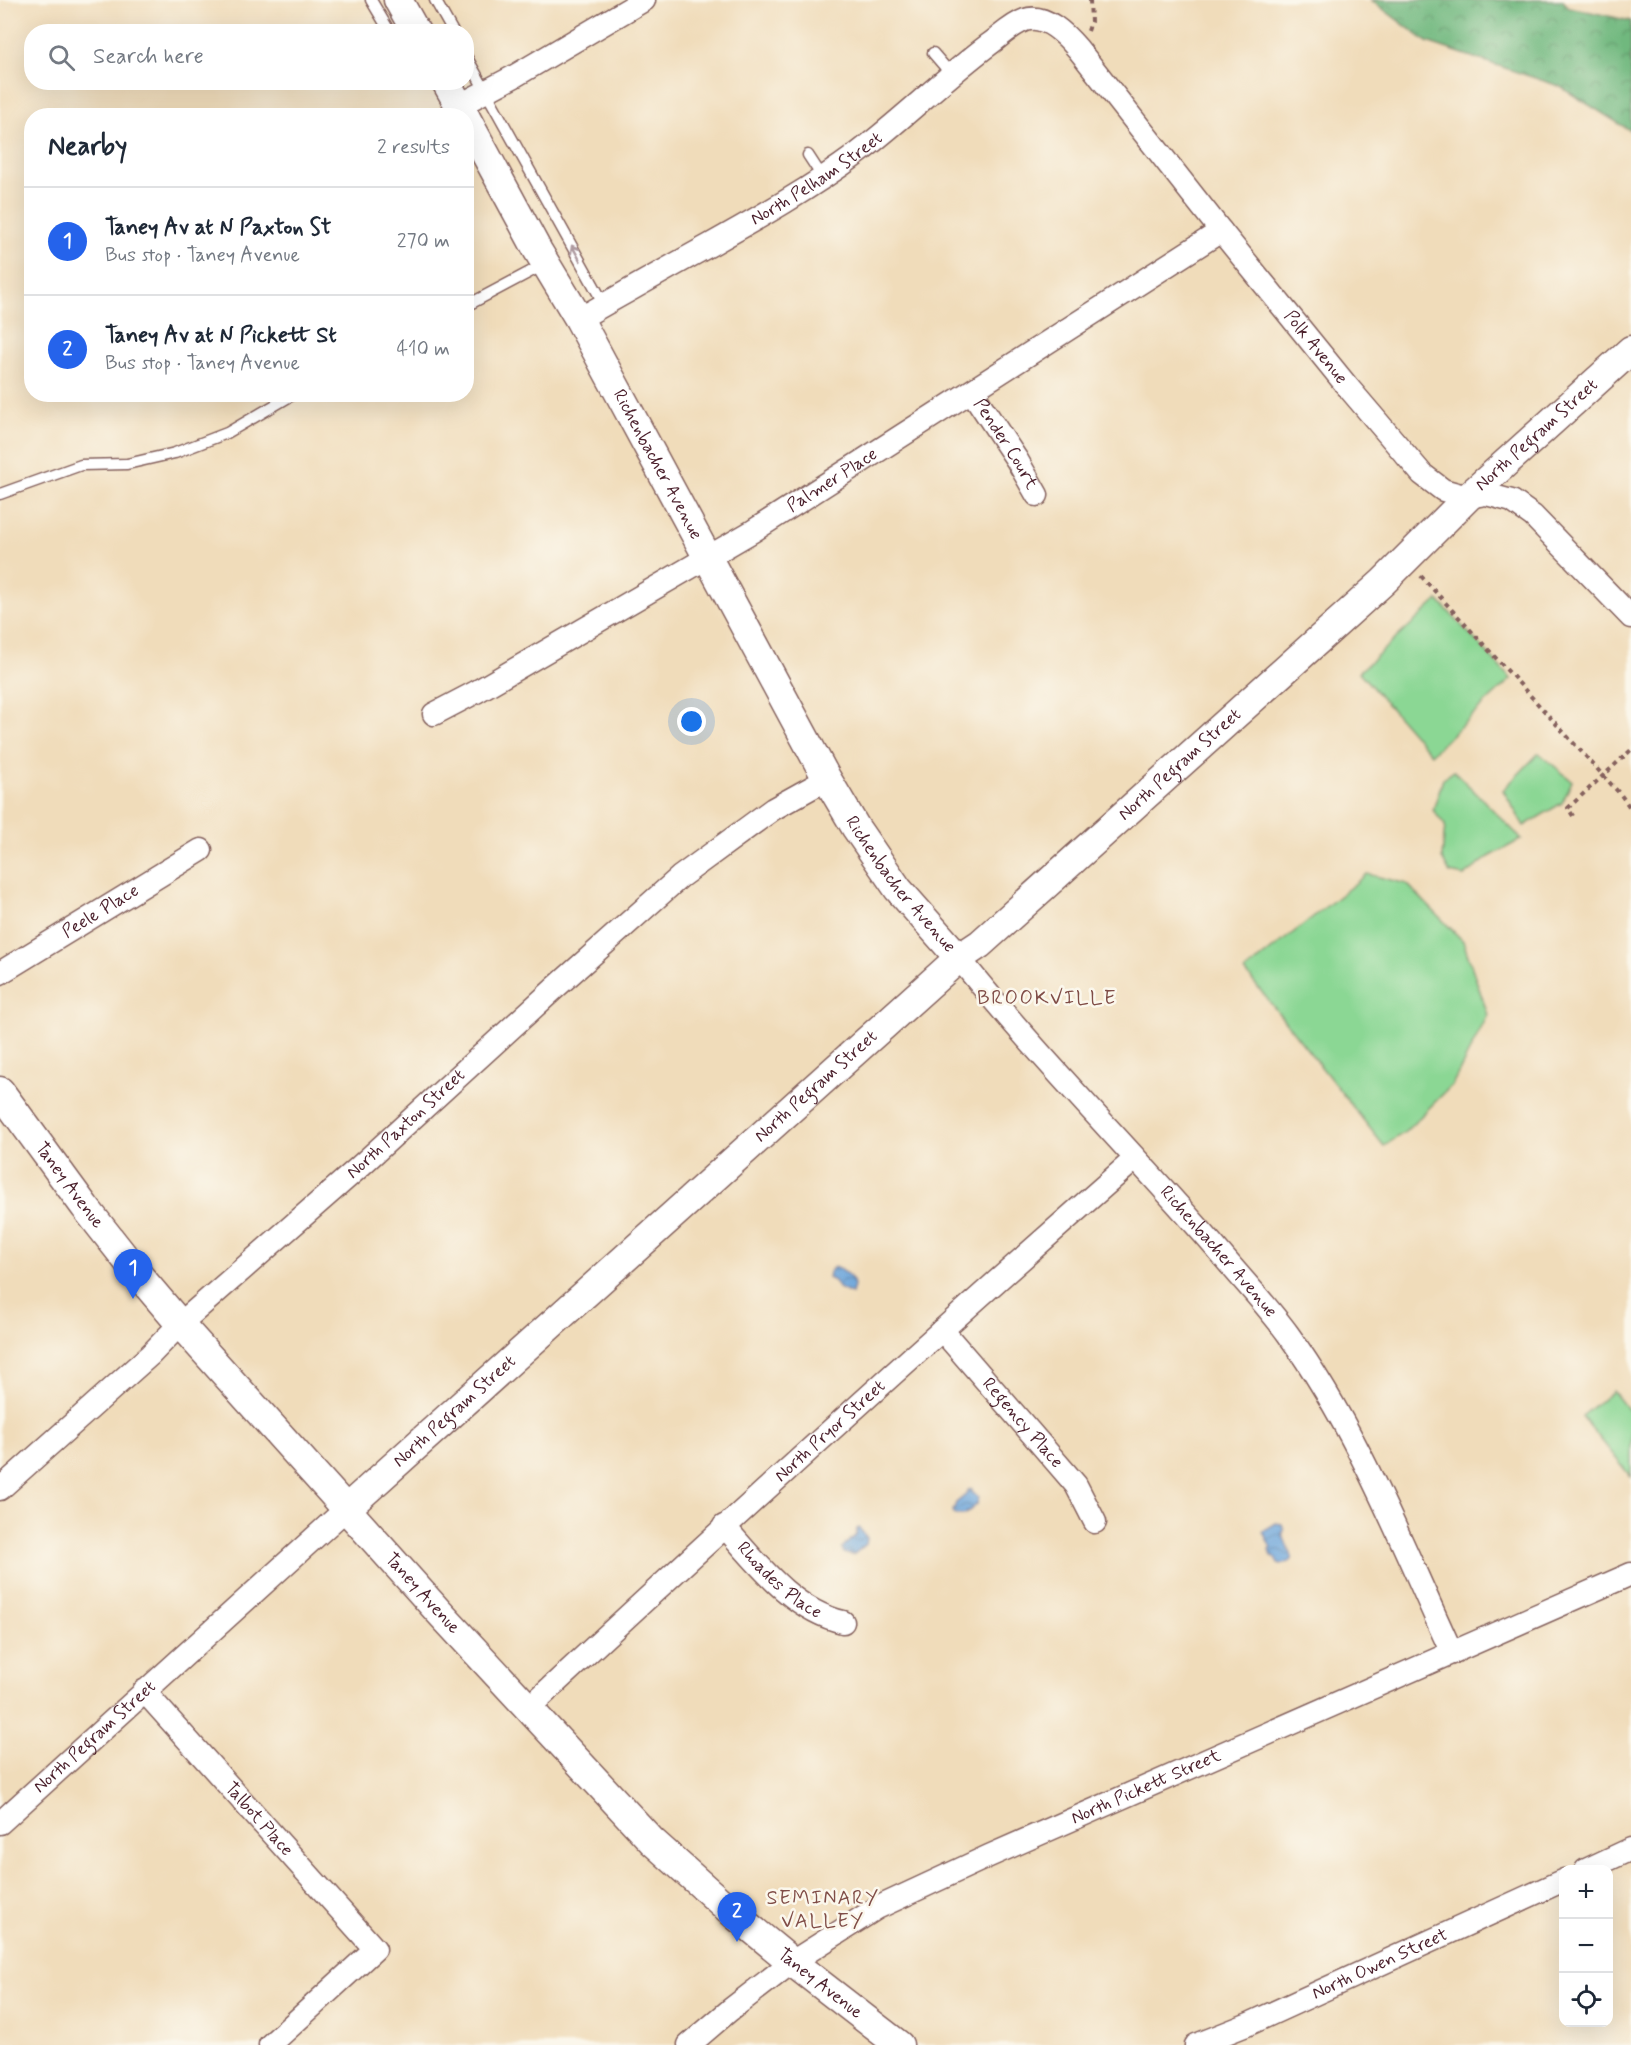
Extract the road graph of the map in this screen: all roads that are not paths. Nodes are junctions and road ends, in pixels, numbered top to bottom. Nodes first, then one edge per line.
1 (372, 0) edge
2 (398, 0) edge
3 (435, 0) edge
4 (644, 0) edge
5 (1039, 20) joint
6 (386, 24) edge
7 (412, 24) edge
8 (448, 24) edge
9 (933, 53) dead end
10 (474, 70) edge
11 (951, 74) junction
12 (486, 91) junction
13 (459, 105) edge
14 (474, 132) edge
15 (808, 155) dead end
16 (823, 178) junction
17 (1221, 231) junction
18 (546, 264) junction
19 (474, 302) edge
20 (604, 304) junction
21 (579, 319) junction
22 (1631, 350) edge
23 (972, 392) junction
24 (280, 402) edge
25 (0, 494) edge
26 (1037, 495) dead end
27 (1468, 497) junction
28 (708, 558) junction
29 (1631, 617) edge
30 (434, 714) dead end
31 (827, 779) junction
32 (201, 850) dead end
33 (958, 958) junction
34 (0, 973) edge
35 (0, 1091) edge
36 (1135, 1159) junction
37 (180, 1324) junction
38 (942, 1330) junction
39 (0, 1489) edge
40 (346, 1509) junction
41 (1095, 1522) dead end
42 (724, 1526) junction
43 (1631, 1574) edge
44 (843, 1622) dead end
45 (1452, 1653) junction
46 (144, 1691) junction
47 (527, 1707) junction
48 (0, 1823) edge
49 (1631, 1849) edge
50 (1595, 1865) edge
51 (1559, 1882) edge
52 (792, 1962) junction
53 (270, 2045) edge
54 (689, 2045) edge
55 (900, 2045) edge
56 (1196, 2045) edge

1 - 6 lane
2 - 7 street
3 - 8 lane
4 - 12 street
5 - 11 street, North Pelham Street
5 - 17 street, Polk Avenue
9 - 11 lane
10 - 12 lane
11 - 16 street, North Pelham Street
12 - 13 street
20 -> 12 lane
14 - 18 street, Richenbacher Avenue
15 - 16 lane
16 - 20 street, North Pelham Street
17 - 23 street, Palmer Place
17 - 27 street, Polk Avenue
18 - 19 lane
18 - 21 street, Richenbacher Avenue
20 - 21 street, North Pelham Street
21 - 28 street, Richenbacher Avenue
22 - 27 street, North Pegram Street
23 - 26 street, Pender Court
23 - 28 street, Palmer Place
24 - 25 lane
27 - 29 street, Polk Avenue
27 - 33 street, North Pegram Street
28 - 30 street, Palmer Place
28 - 31 street, Richenbacher Avenue
31 - 33 street, Richenbacher Avenue
31 - 37 street, North Paxton Street
32 - 34 street, Peele Place
33 - 36 street, Richenbacher Avenue
33 - 40 street, North Pegram Street
35 - 37 street, Taney Avenue
36 - 38 street, North Pryor Street
36 - 45 street, Richenbacher Avenue
37 - 39 street, North Paxton Street
37 - 40 street, Taney Avenue
38 - 41 street, Regency Place
38 - 42 street, North Pryor Street
40 - 46 street, North Pegram Street
40 - 47 street, Taney Avenue
42 - 44 street, Rhoades Place
42 - 47 street, North Pryor Street
43 - 45 street, North Pickett Street
45 - 52 street, North Pickett Street
46 - 48 street, North Pegram Street
46 - 53 street, Talbot Place
47 - 52 street, Taney Avenue
49 - 50 street
51 - 56 street, North Owen Street
52 - 54 street, North Pickett Street
52 - 55 street, Taney Avenue

